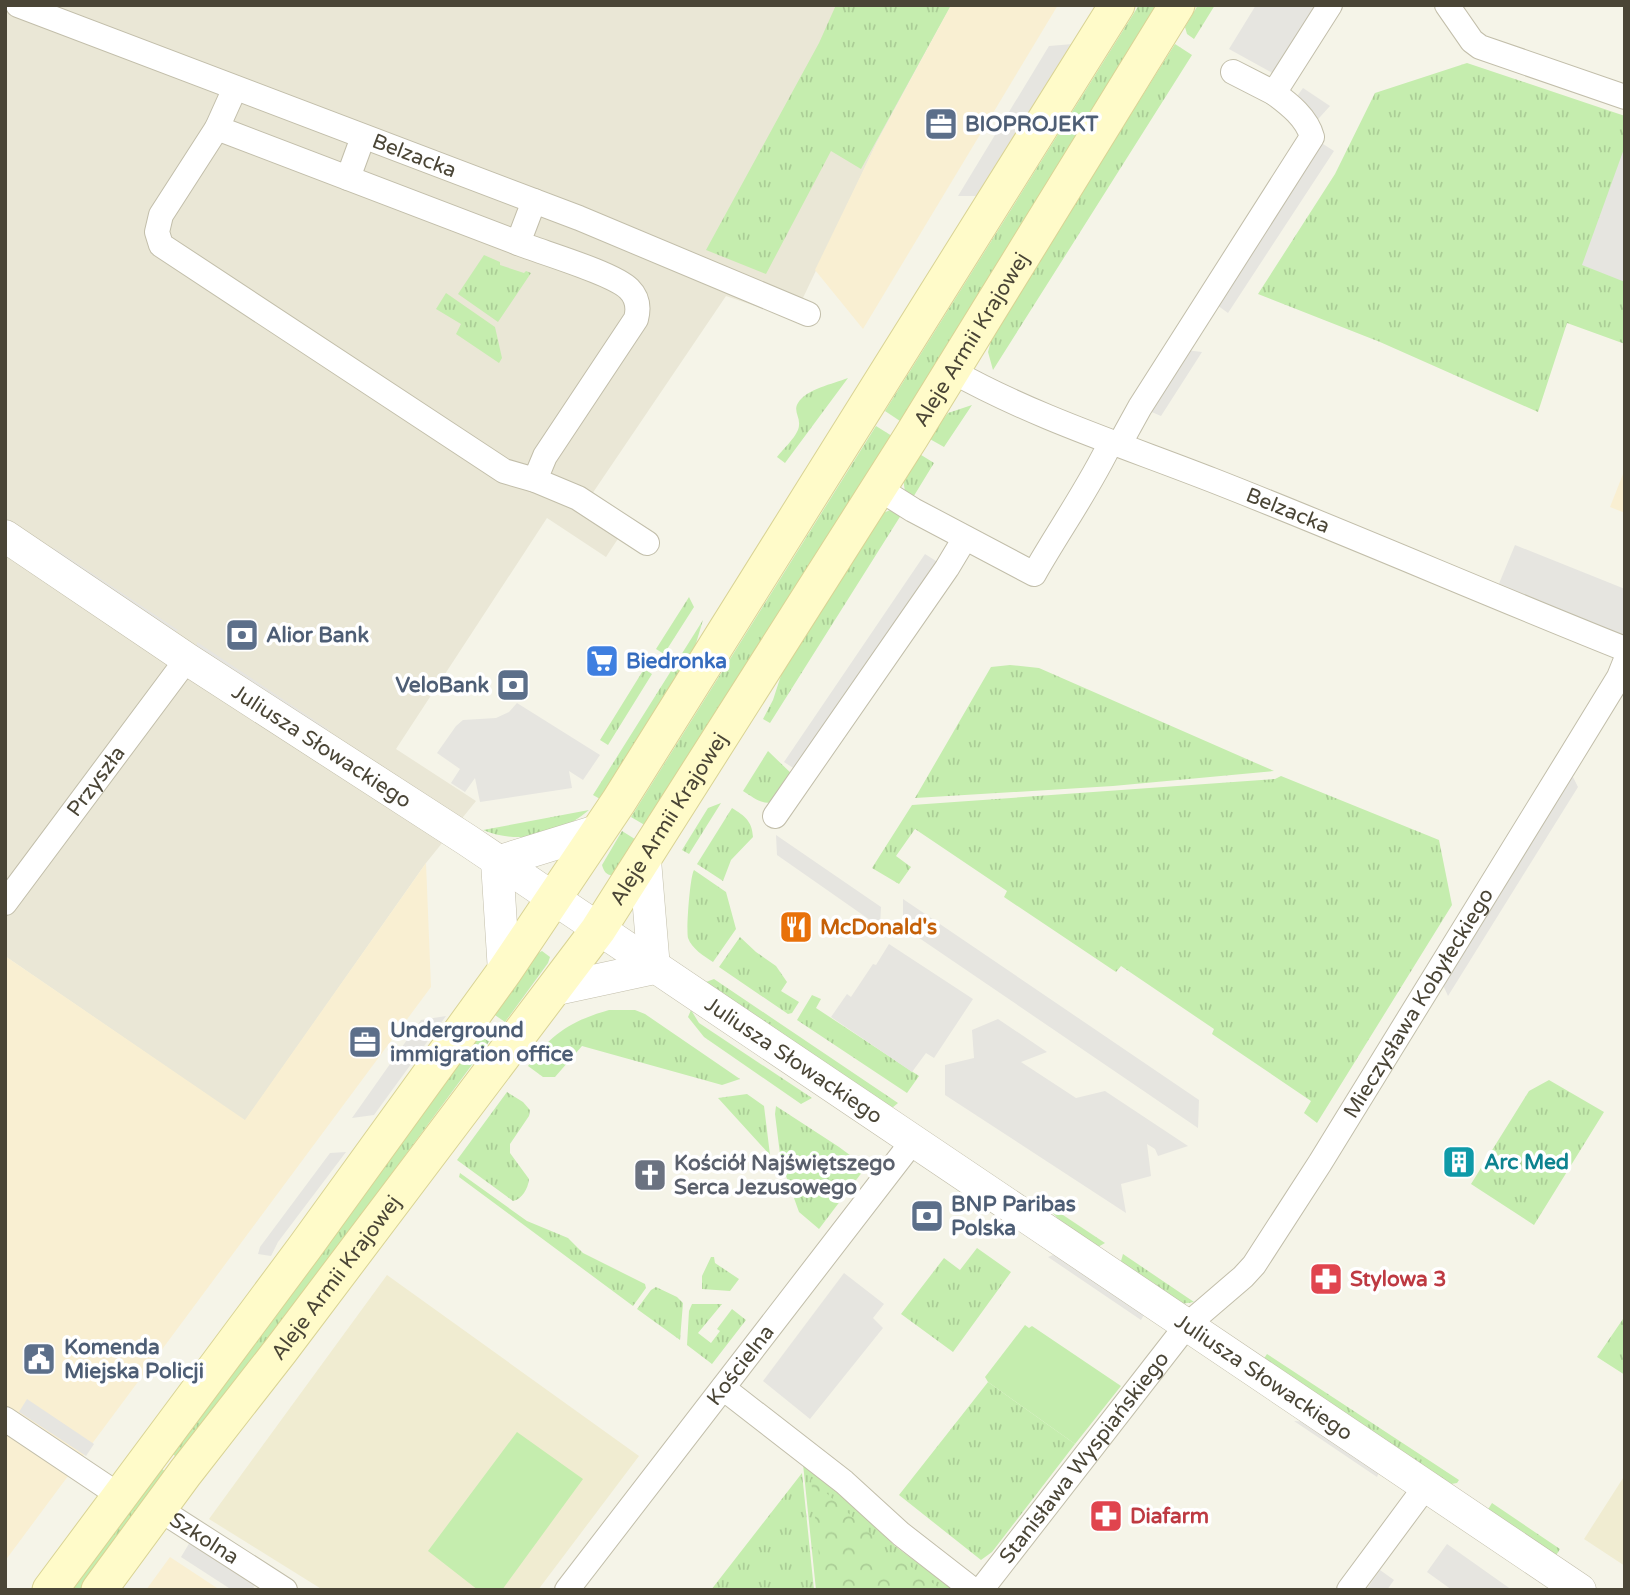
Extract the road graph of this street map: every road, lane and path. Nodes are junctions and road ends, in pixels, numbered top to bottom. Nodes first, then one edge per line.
1 (18, 5) edge
2 (1117, 5) edge
3 (1177, 5) edge
4 (1330, 5) edge
5 (1447, 5) edge
6 (1233, 72) dead end
7 (235, 88) junction
8 (1274, 93) junction
9 (1625, 97) edge
10 (217, 128) junction
11 (363, 137) junction
12 (348, 178) junction
13 (534, 201) junction
14 (518, 243) junction
15 (808, 314) dead end
16 (952, 371) junction
17 (1115, 444) junction
18 (535, 480) junction
19 (878, 488) junction
20 (5, 536) edge
21 (965, 538) junction
22 (647, 543) dead end
23 (1625, 649) edge
24 (187, 659) junction
25 (1625, 662) edge
26 (775, 816) dead end
27 (600, 830) junction
28 (645, 860) junction
29 (497, 862) junction
30 (553, 899) junction
31 (5, 903) edge
32 (598, 930) junction
33 (654, 968) junction
34 (504, 972) junction
35 (552, 990) junction
36 (913, 1141) junction
37 (1187, 1325) junction
38 (723, 1388) junction
39 (5, 1419) edge
40 (1426, 1486) junction
41 (120, 1496) junction
42 (159, 1509) junction
43 (50, 1590) edge
44 (99, 1590) edge
45 (285, 1590) edge
46 (567, 1590) edge
47 (973, 1590) edge
48 (981, 1590) edge
49 (1349, 1590) edge
50 (1580, 1590) edge

1 - 7 street, Belzacka
2 - 27 main road, Aleje Armii Krajowej
3 - 16 main road, Aleje Armii Krajowej
4 - 8 street
5 - 9 street
6 - 8 street
7 - 10 street
7 - 11 street, Belzacka
8 - 17 street
10 - 12 street
10 - 18 street
11 - 12 street
11 - 13 street, Belzacka
12 - 14 street
13 - 14 street
13 - 15 street, Belzacka
14 - 18 street
16 - 17 street, Belzacka
16 - 19 main road, Aleje Armii Krajowej
17 - 21 street
17 - 23 street, Belzacka
18 - 22 street
19 - 21 street
19 - 28 main road, Aleje Armii Krajowej
20 - 24 street, Juliusza Słowackiego
21 - 26 street
24 - 29 street, Juliusza Słowackiego
24 - 31 street, Przyszła
25 - 37 street, Mieczysława Kobyłeckiego
27 - 29 street
27 - 30 main road, Aleje Armii Krajowej
28 - 32 main road, Aleje Armii Krajowej
28 - 33 street
29 - 30 street, Juliusza Słowackiego
29 - 34 street
30 - 32 street, Juliusza Słowackiego
30 - 34 main road, Aleje Armii Krajowej
32 - 33 street, Juliusza Słowackiego
32 - 35 main road, Aleje Armii Krajowej
33 - 35 street
33 - 36 street, Juliusza Słowackiego
34 - 41 main road, Aleje Armii Krajowej
35 - 42 main road, Aleje Armii Krajowej
36 - 37 street, Juliusza Słowackiego
36 - 38 street, Kościelna
37 - 40 street, Juliusza Słowackiego
37 - 48 street, Stanisława Wyspiańskiego
38 - 46 street, Kościelna
38 - 47 street
39 - 41 street
40 - 49 street
40 - 50 street, Juliusza Słowackiego
41 - 43 main road, Aleje Armii Krajowej
42 - 44 main road, Aleje Armii Krajowej
42 - 45 street, Szkolna

